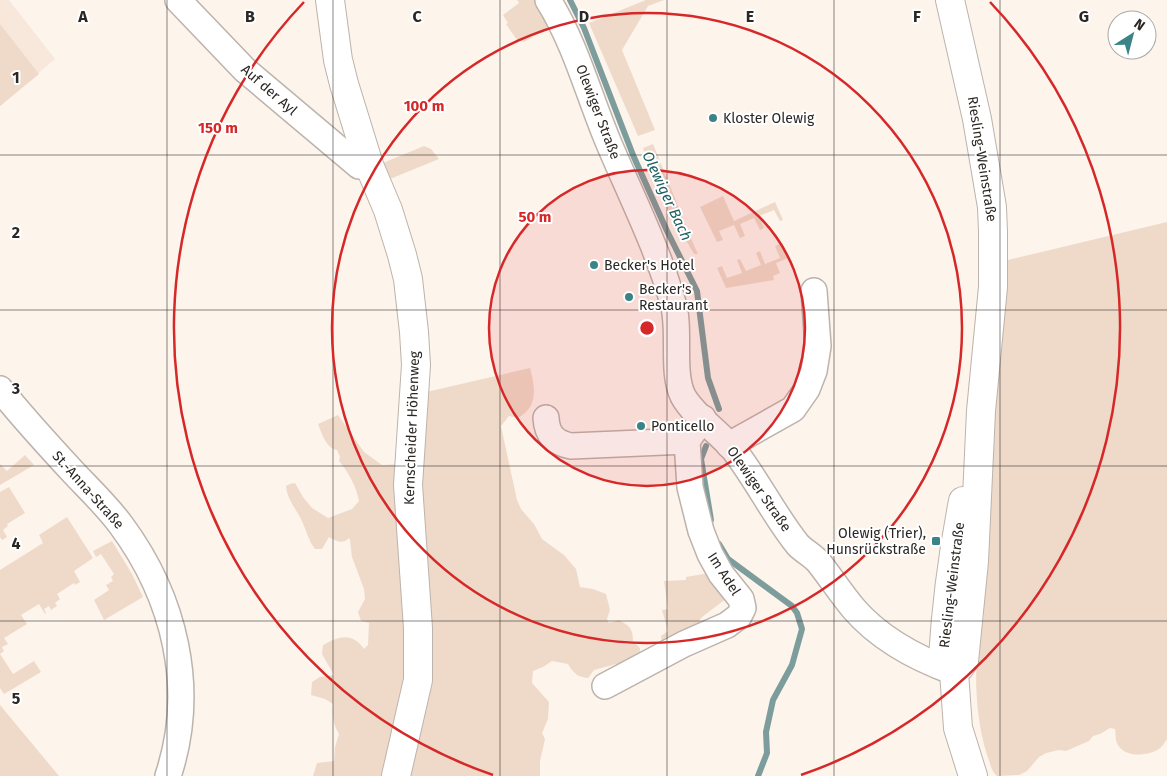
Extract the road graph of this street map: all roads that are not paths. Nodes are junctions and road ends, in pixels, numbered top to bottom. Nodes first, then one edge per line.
1 (178, 0) edge
2 (330, 0) edge
3 (548, 0) edge
4 (950, 0) edge
5 (369, 165) junction
6 (814, 291) dead end
7 (0, 389) edge
8 (546, 418) dead end
9 (703, 418) junction
10 (687, 441) junction
11 (729, 445) junction
12 (954, 672) junction
13 (605, 686) dead end
14 (168, 776) edge
15 (396, 776) edge
16 (973, 776) edge

1 - 5 street, Auf der Ayl
2 - 5 main road, Kernscheider Höhenweg
3 - 9 street, Olewiger Straße
4 - 12 main road, Riesling-Weinstraße
5 - 15 main road, Kernscheider Höhenweg
6 - 11 street
7 - 14 street, St.-Anna-Straße
8 - 10 street
9 - 10 street
9 - 11 street, Olewiger Straße
10 - 13 street, Im Adel
11 - 12 street, Olewiger Straße
12 - 16 main road

